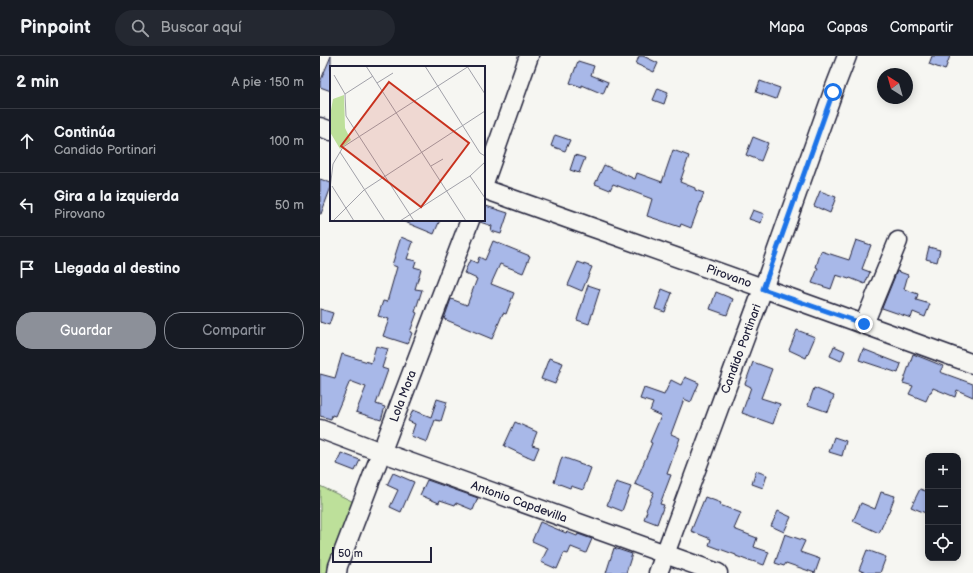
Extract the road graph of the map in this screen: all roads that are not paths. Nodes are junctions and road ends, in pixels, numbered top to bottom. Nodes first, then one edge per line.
1 (529, 56) edge
2 (847, 56) edge
3 (320, 127) edge
4 (330, 131) edge
5 (485, 180) edge
6 (485, 189) edge
7 (470, 221) edge
8 (898, 241) dead end
9 (763, 289) junction
10 (864, 324) junction
11 (973, 364) edge
12 (320, 429) edge
13 (381, 452) junction
14 (664, 553) junction
15 (337, 573) edge
16 (658, 573) edge
17 (718, 573) edge

1 - 5 street
2 - 9 street, Candido Portinari
3 - 4 street
6 - 9 street, Pirovano
7 - 13 street, Lola Mora
8 - 10 street
9 - 10 street, Pirovano
9 - 14 street, Candido Portinari
10 - 11 street, Pirovano
12 - 13 street, Antonio Capdevilla
13 - 14 street, Antonio Capdevilla
13 - 15 street, Lola Mora
14 - 16 street, Candido Portinari
14 - 17 street, Antonio Capdevilla

